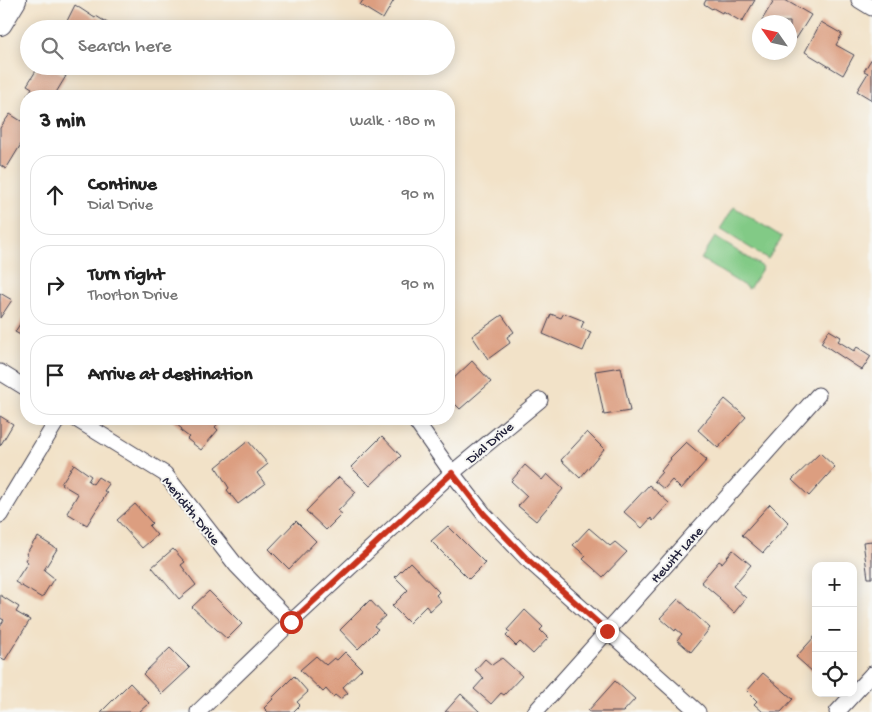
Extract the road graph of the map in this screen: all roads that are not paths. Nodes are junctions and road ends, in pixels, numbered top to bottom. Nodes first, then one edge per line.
1 (14, 0) edge
2 (859, 0) edge
3 (872, 8) edge
4 (0, 23) edge
5 (0, 372) edge
6 (20, 384) edge
7 (818, 395) dead end
8 (540, 400) dead end
9 (54, 425) edge
10 (86, 425) edge
11 (418, 425) edge
12 (452, 473) junction
13 (0, 515) edge
14 (291, 622) junction
15 (607, 631) junction
16 (872, 674) edge
17 (198, 712) edge
18 (535, 712) edge
19 (698, 712) edge
20 (837, 712) edge

1 - 4 main road
2 - 3 street
5 - 6 street
7 - 15 street, Hewitt Lane
8 - 12 street, Dial Drive
9 - 13 street
10 - 14 street, Meridith Drive
11 - 12 street
12 - 14 street, Dial Drive
12 - 15 street
14 - 17 street, Dial Drive
15 - 18 street, Hewitt Lane
15 - 19 street
16 - 20 street

